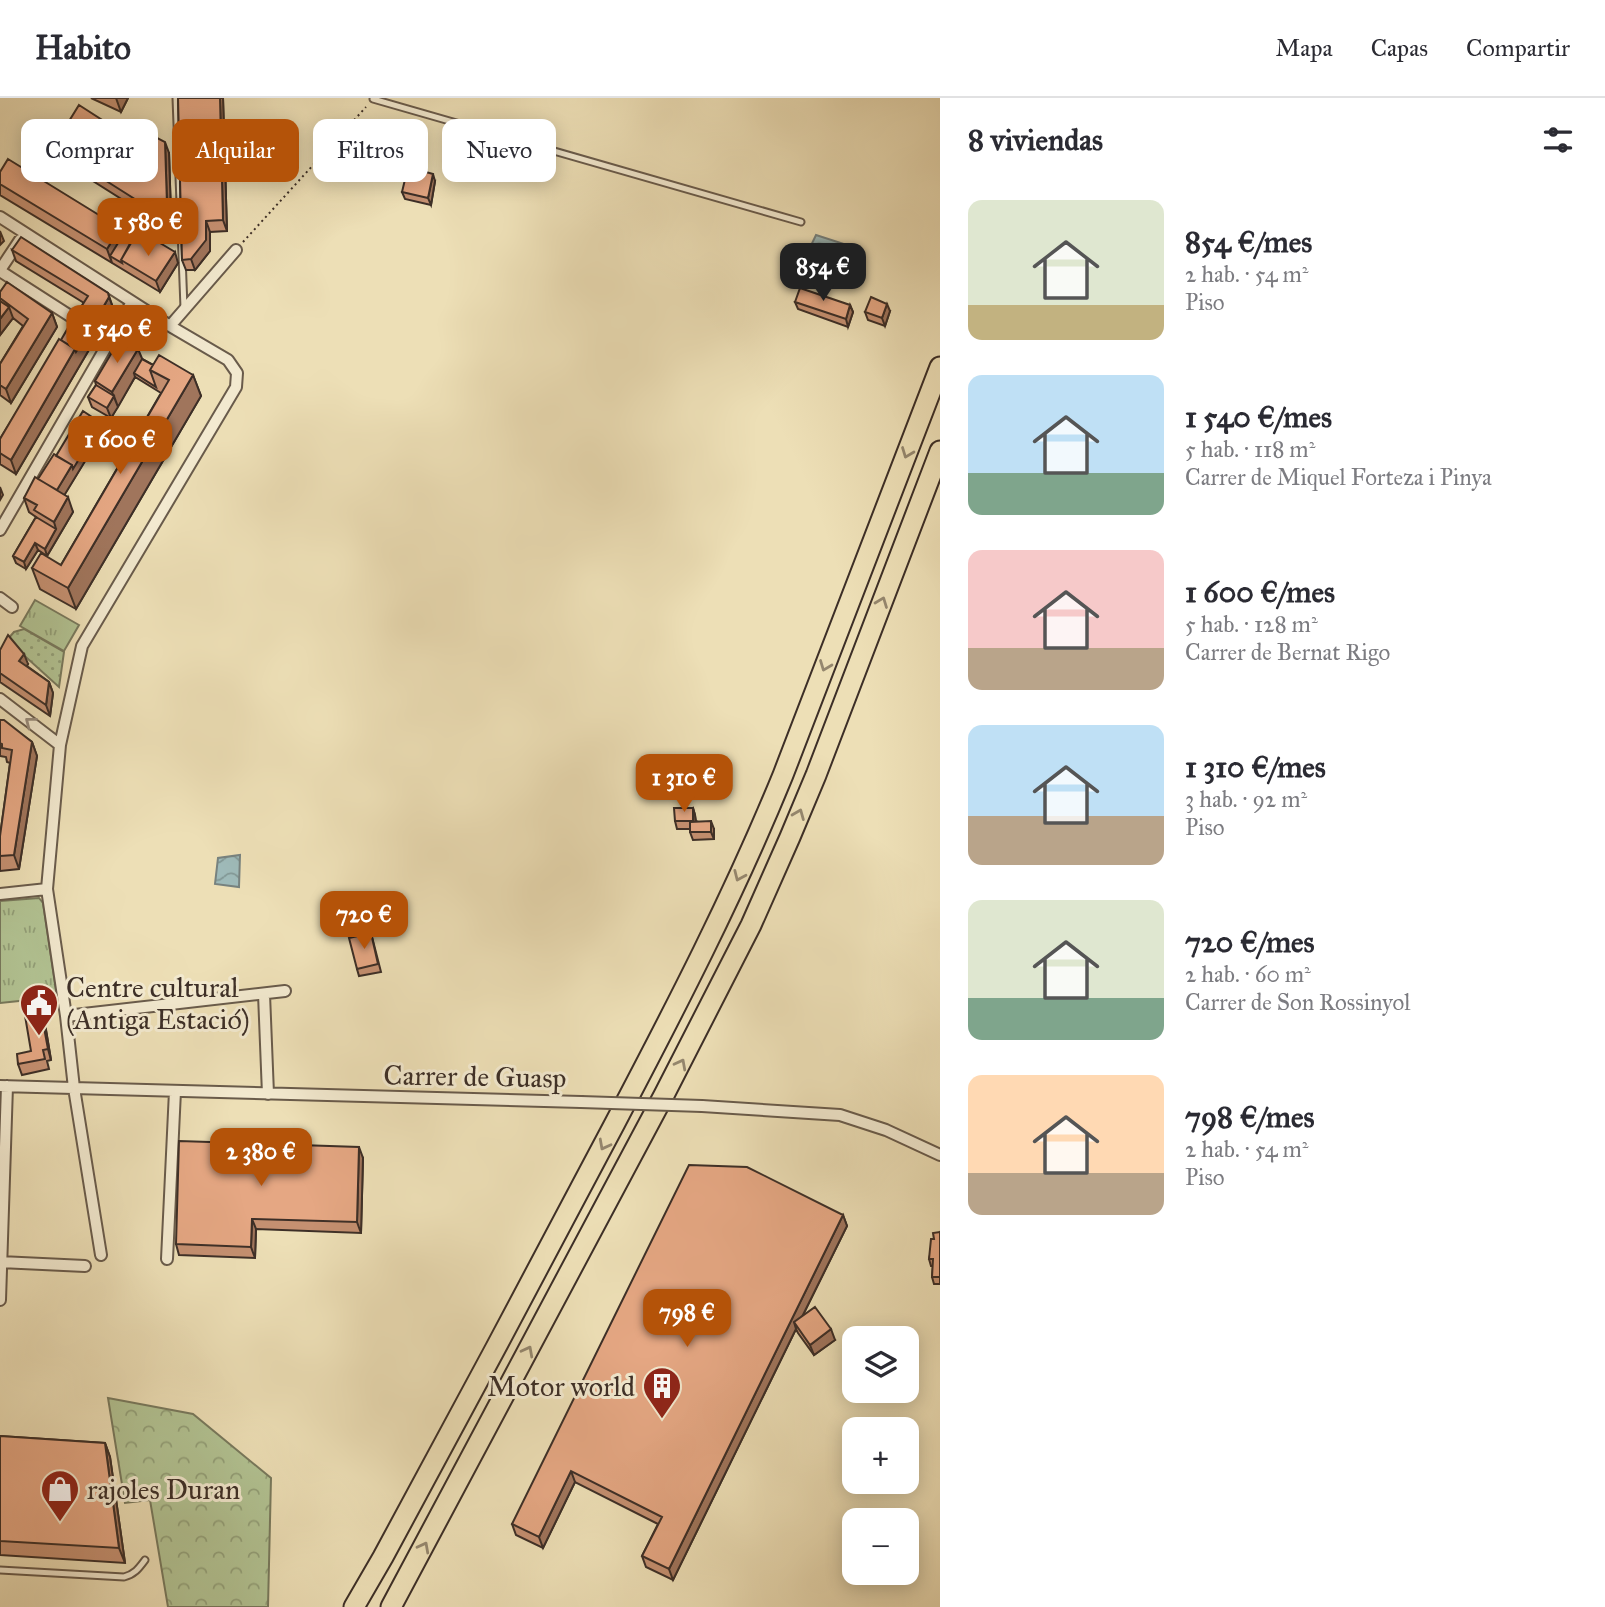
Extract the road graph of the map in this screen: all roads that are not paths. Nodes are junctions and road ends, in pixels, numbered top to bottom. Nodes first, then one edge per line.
1 (176, 98) edge
2 (373, 99) edge
3 (0, 217) edge
4 (802, 222) dead end
5 (25, 233) junction
6 (236, 250) road end
7 (0, 270) edge
8 (132, 302) junction
9 (184, 311) junction
10 (170, 326) junction
11 (109, 341) junction
12 (940, 367) edge
13 (940, 451) edge
14 (0, 530) edge
15 (0, 598) edge
16 (12, 607) dead end
17 (0, 699) edge
18 (60, 745) junction
19 (47, 889) junction
20 (0, 894) edge
21 (285, 991) dead end
22 (264, 994) junction
23 (66, 1016) junction
24 (4, 1086) edge
25 (74, 1088) junction
26 (175, 1091) junction
27 (268, 1094) junction
28 (940, 1155) edge
29 (101, 1255) dead end
30 (167, 1259) dead end
31 (0, 1262) edge
32 (85, 1266) dead end
33 (0, 1300) edge
34 (145, 1560) dead end
35 (0, 1570) edge
36 (354, 1607) edge
37 (391, 1607) edge

1 - 9 lane
2 - 4 lane
3 - 5 street
5 - 7 street
5 - 8 street
6 - 9 street
7 - 11 street
8 - 10 street
8 - 11 street
9 - 10 street
10 - 18 street
11 - 14 street
12 -> 36 highway
37 -> 13 highway
15 - 16 street
18 -> 17 street
18 - 19 street
19 - 20 street
19 - 23 street
21 - 22 street
22 - 23 street
22 - 27 street
23 - 25 street
24 - 25 street, Carrer de Guasp
24 - 31 street
25 - 26 street, Carrer de Guasp
25 - 29 street
26 - 27 street, Carrer de Guasp
26 - 30 street
27 - 28 street, Carrer de Guasp, bridge
31 - 32 street
31 - 33 street
34 - 35 lane

